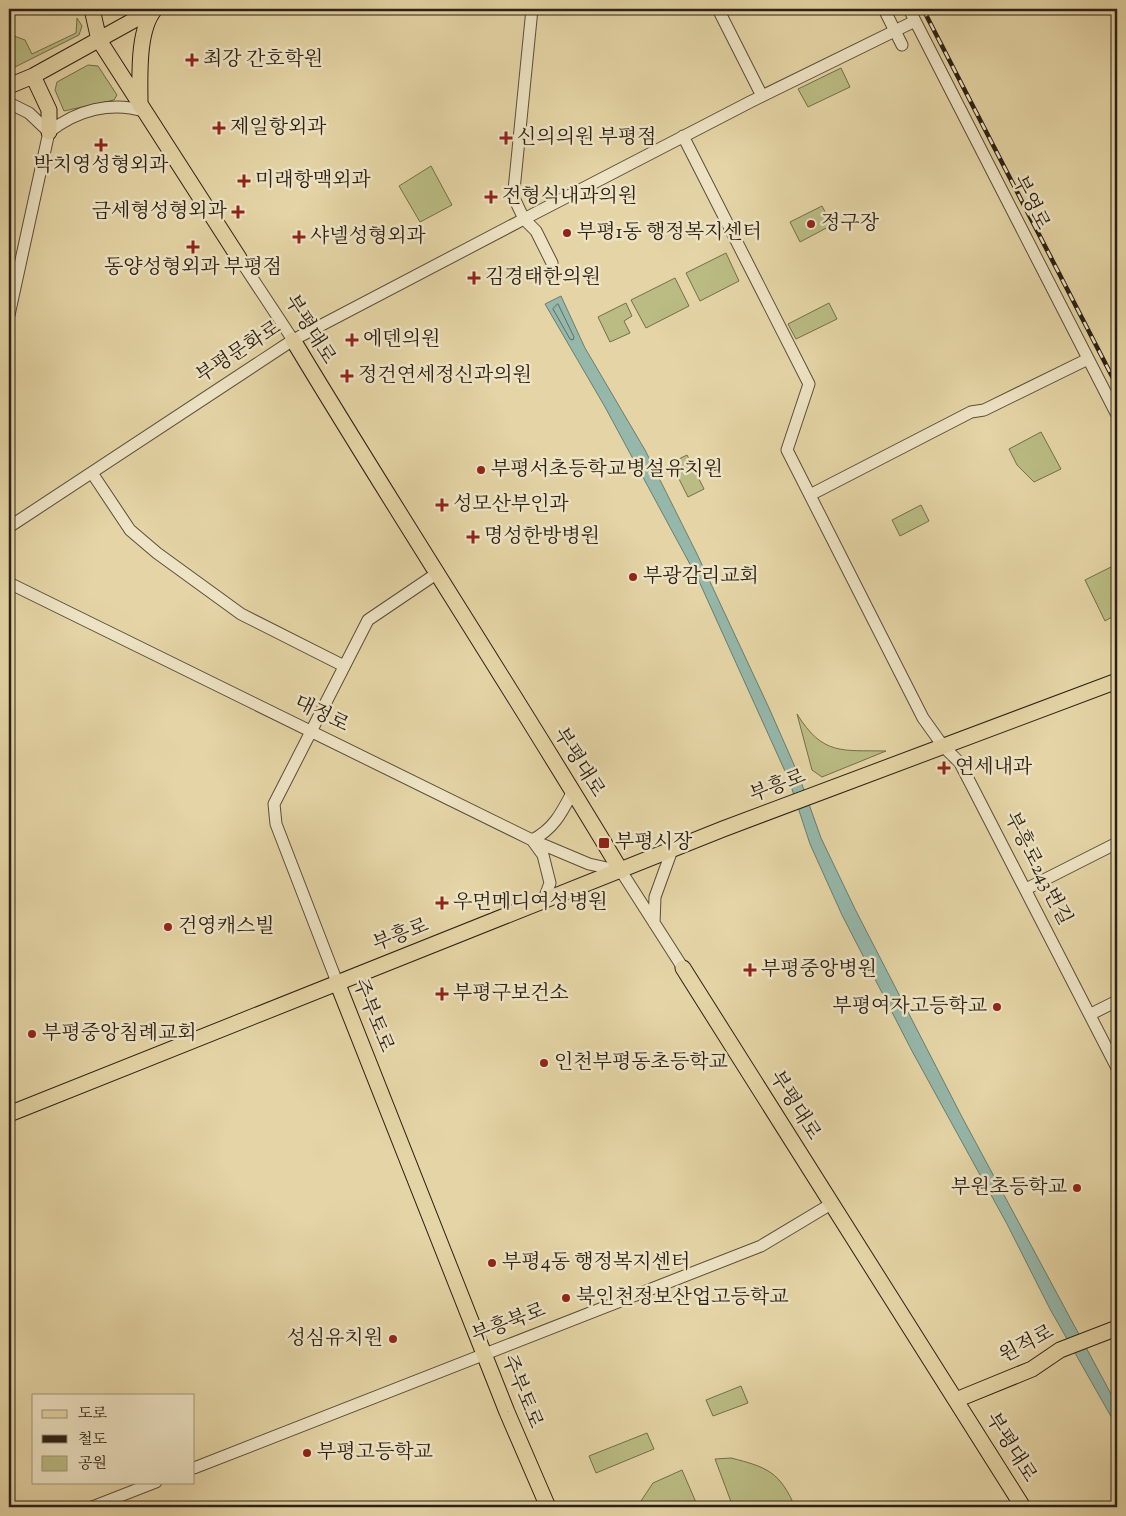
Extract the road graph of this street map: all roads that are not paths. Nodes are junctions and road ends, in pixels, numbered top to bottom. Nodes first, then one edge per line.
1 (92, 9) edge
2 (155, 9) edge
3 (532, 9) edge
4 (718, 9) edge
5 (884, 9) edge
6 (909, 9) edge
7 (915, 20) junction
8 (895, 31) junction
9 (100, 40) junction
10 (902, 46) dead end
11 (33, 76) junction
12 (9, 86) edge
13 (762, 96) junction
14 (9, 103) edge
15 (142, 108) junction
16 (49, 132) junction
17 (684, 136) junction
18 (524, 219) junction
19 (239, 258) joint
20 (552, 264) dead end
21 (9, 315) edge
22 (293, 340) junction
23 (1088, 358) junction
24 (1117, 415) edge
25 (92, 473) junction
26 (810, 495) junction
27 (9, 527) edge
28 (436, 574) junction
29 (9, 583) edge
30 (344, 666) junction
31 (1117, 681) edge
32 (311, 730) junction
33 (944, 746) junction
34 (573, 791) junction
35 (532, 840) junction
36 (1117, 843) edge
37 (672, 850) junction
38 (621, 871) junction
39 (1026, 889) junction
40 (543, 902) junction
41 (654, 923) junction
42 (683, 968) joint
43 (337, 982) junction
44 (1117, 1000) edge
45 (1091, 1014) junction
46 (1117, 1068) edge
47 (9, 1114) edge
48 (831, 1204) junction
49 (1117, 1328) edge
50 (484, 1354) junction
51 (956, 1400) junction
52 (195, 1468) edge
53 (151, 1484) edge
54 (92, 1507) edge
55 (548, 1507) edge
56 (1024, 1507) edge

1 - 9 main road, 부평대로
2 - 9 main road
2 - 15 main road
3 - 18 street
4 - 13 street
5 - 8 street
6 - 7 street, 부영로
7 - 8 street, 부평문화로
7 - 23 street, 부영로
8 - 10 street
8 - 13 street, 부평문화로
9 - 11 main road
9 - 15 main road, 부평대로
11 - 12 main road
11 - 16 main road
13 - 17 street, 부평문화로
14 - 16 street
15 - 16 street
15 - 19 main road, 부평대로
16 - 21 street
17 - 18 street, 부평문화로
17 - 26 street, 부흥로243번길
18 - 20 street
18 - 22 street, 부평문화로
19 - 22 street, 부평대로
22 - 25 street, 부평문화로
22 - 28 main road, 부평대로
23 - 24 street, 부영로
23 - 26 street
25 - 27 street, 부평문화로
25 - 30 street
26 - 33 street, 부흥로243번길
28 - 30 street, 주부토로
28 - 34 main road, 부평대로
29 - 32 street, 대정로
30 - 32 street, 주부토로
31 - 33 main road, 부흥로
32 - 35 street, 대정로
32 - 43 street, 주부토로
33 - 37 main road, 부흥로
33 - 39 street, 부흥로243번길
34 - 35 street
34 - 38 main road, 부평대로
35 - 38 street, 대정로
35 - 40 street
36 - 39 street
37 - 38 main road, 부흥로
37 - 41 street
38 - 40 main road, 부흥로
38 - 41 street, 부평대로
39 - 45 street, 부흥로243번길
40 - 43 main road, 부흥로
41 - 42 street, 부평대로
42 - 48 main road, 부평대로
43 - 47 main road, 부흥로
43 - 50 main road, 주부토로
44 - 45 street
45 - 46 street, 부흥로243번길
48 - 50 street, 부흥북로
48 - 51 main road, 부평대로
49 - 51 main road, 원적로
50 - 52 street, 부흥북로
50 - 55 main road, 주부토로
51 - 56 main road, 부평대로
53 - 54 street

